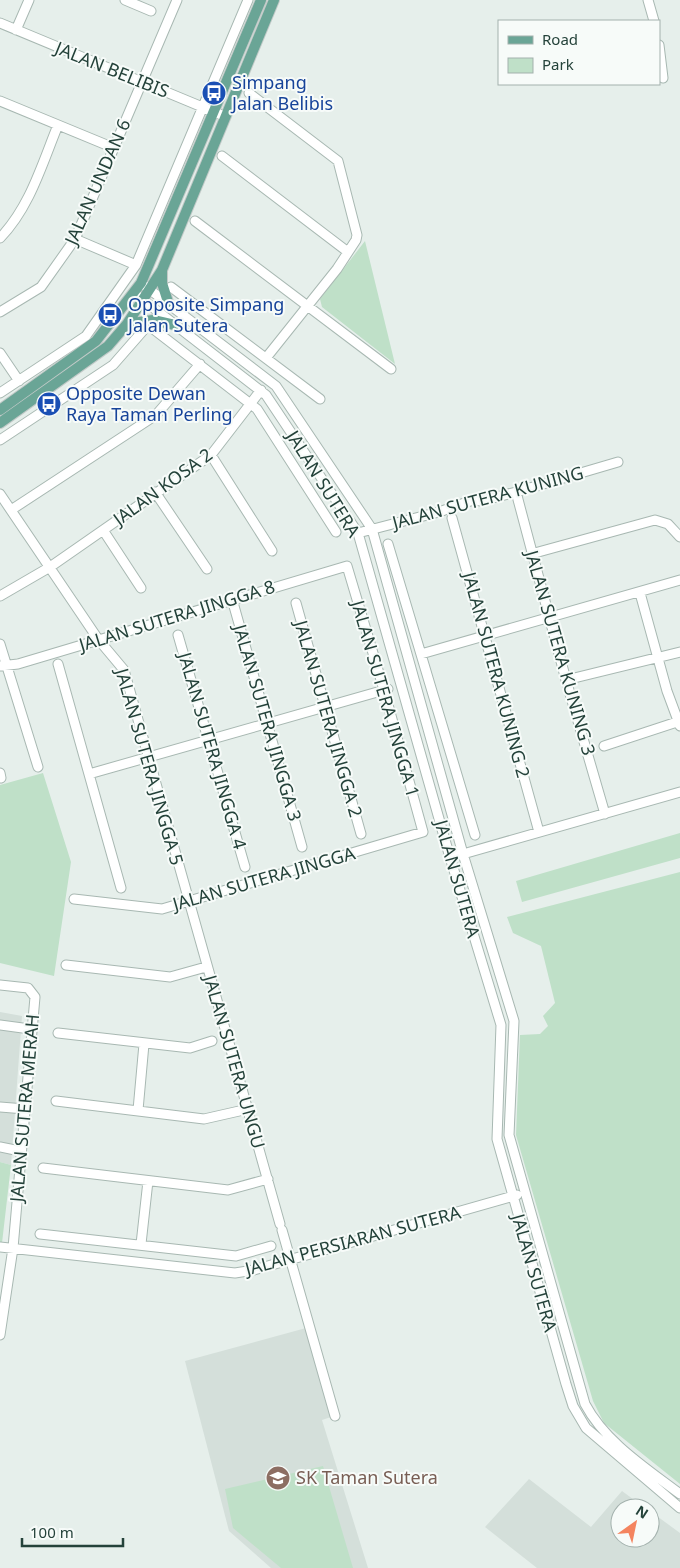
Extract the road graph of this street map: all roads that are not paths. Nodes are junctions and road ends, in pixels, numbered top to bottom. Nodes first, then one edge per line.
1 (29, 0) edge
2 (125, 0) edge
3 (177, 0) edge
4 (248, 0) edge
5 (261, 0) edge
6 (274, 0) edge
7 (648, 0) edge
8 (151, 11) dead end
9 (654, 20) edge
10 (0, 23) edge
11 (16, 30) junction
12 (660, 53) edge
13 (663, 78) dead end
14 (142, 83) junction
15 (249, 93) dead end
16 (0, 101) edge
17 (202, 108) junction
18 (213, 112) junction
19 (224, 116) junction
20 (58, 125) junction
21 (114, 148) junction
22 (222, 156) dead end
23 (195, 221) dead end
24 (0, 238) edge
25 (75, 239) junction
26 (348, 252) junction
27 (136, 265) junction
28 (162, 270) junction
29 (141, 283) junction
30 (171, 286) dead end
31 (150, 290) junction
32 (134, 293) junction
33 (143, 300) junction
34 (168, 302) junction
35 (306, 305) junction
36 (0, 312) edge
37 (127, 324) junction
38 (175, 325) junction
39 (0, 353) edge
40 (266, 358) junction
41 (200, 364) junction
42 (251, 367) junction
43 (391, 369) dead end
44 (262, 375) junction
45 (20, 381) junction
46 (261, 390) junction
47 (0, 393) edge
48 (320, 399) dead end
49 (251, 403) junction
50 (0, 410) edge
51 (0, 423) edge
52 (0, 440) edge
53 (211, 456) junction
54 (618, 462) dead end
55 (155, 492) junction
56 (516, 492) junction
57 (0, 494) edge
58 (11, 510) junction
59 (452, 518) dead end
60 (372, 529) junction
61 (103, 530) junction
62 (336, 532) dead end
63 (358, 533) junction
64 (680, 537) edge
65 (388, 544) dead end
66 (272, 551) dead end
67 (532, 554) junction
68 (347, 566) joint
69 (50, 567) junction
70 (207, 570) dead end
71 (680, 580) edge
72 (140, 588) dead end
73 (640, 593) junction
74 (0, 596) edge
75 (232, 599) junction
76 (296, 603) dead end
77 (549, 618) junction
78 (178, 635) dead end
79 (485, 636) junction
80 (98, 639) junction
81 (0, 644) edge
82 (680, 652) edge
83 (421, 654) junction
84 (658, 658) junction
85 (58, 664) dead end
86 (3, 665) edge
87 (566, 680) junction
88 (415, 682) junction
89 (392, 688) junction
90 (325, 707) junction
91 (680, 723) edge
92 (267, 724) junction
93 (208, 741) junction
94 (604, 746) dead end
95 (149, 758) junction
96 (38, 767) dead end
97 (89, 774) junction
98 (680, 792) edge
99 (605, 814) junction
100 (423, 832) joint
101 (539, 832) junction
102 (361, 834) dead end
103 (474, 835) dead end
104 (302, 847) dead end
105 (449, 854) junction
106 (464, 854) junction
107 (245, 867) dead end
108 (121, 888) dead end
109 (74, 899) dead end
110 (188, 901) junction
111 (66, 965) dead end
112 (206, 967) junction
113 (0, 984) edge
114 (0, 1025) edge
115 (30, 1029) junction
116 (58, 1033) dead end
117 (212, 1041) dead end
118 (144, 1044) junction
119 (56, 1100) dead end
120 (0, 1107) edge
121 (25, 1109) junction
122 (248, 1109) junction
123 (138, 1110) junction
124 (0, 1148) edge
125 (20, 1151) junction
126 (43, 1168) dead end
127 (268, 1179) junction
128 (148, 1181) junction
129 (524, 1193) junction
130 (512, 1196) junction
131 (40, 1234) dead end
132 (141, 1244) junction
133 (271, 1246) dead end
134 (0, 1247) edge
135 (13, 1248) junction
136 (290, 1260) junction
137 (0, 1330) edge
138 (335, 1416) dead end
139 (680, 1494) edge
140 (680, 1508) edge

1 - 11 street
2 - 8 street
3 - 14 street, JALAN UNDAN 6
4 - 17 street
5 - 18 main road
6 - 19 main road
7 - 9 street
10 - 11 street, JALAN BELIBIS
11 - 14 street, JALAN BELIBIS
12 - 13 street
14 - 17 street, JALAN BELIBIS
14 - 21 street, JALAN UNDAN 6
15 - 26 street
16 - 20 street
17 - 18 street, JALAN BELIBIS
17 - 27 street
18 - 19 street, JALAN BELIBIS
18 - 29 main road
19 - 28 main road
20 - 21 street
20 - 24 street
21 - 25 street, JALAN UNDAN 6
22 - 26 street
23 - 35 street
25 - 27 street
25 - 36 street, JALAN UNDAN 6
26 - 35 street
27 - 45 street
28 - 31 main road
28 - 34 main road
29 - 31 street, JALAN SUTERA
29 - 32 main road
30 - 40 street
31 - 33 main road
31 - 34 street, JALAN SUTERA
32 - 33 street, JALAN SUTERA
32 - 50 main road
33 - 37 main road
33 - 38 street, JALAN SUTERA
34 - 42 street, JALAN SUTERA
35 - 40 street
35 - 43 street
37 - 38 main road
37 - 51 main road
38 - 46 street, JALAN SUTERA
39 - 45 street
40 - 42 street
40 - 44 street
40 - 48 street
41 - 49 street
41 - 52 street
41 - 58 street
42 - 44 street, JALAN SUTERA
44 - 60 street, JALAN SUTERA
45 - 47 street
46 - 49 street, JALAN KOSA 2
46 - 63 street, JALAN SUTERA
49 - 53 street, JALAN KOSA 2
49 - 62 street
53 - 55 street, JALAN KOSA 2
53 - 66 street
54 - 56 street, JALAN SUTERA KUNING
55 - 61 street, JALAN KOSA 2
55 - 70 street
56 - 60 street, JALAN SUTERA KUNING
56 - 67 street, JALAN SUTERA KUNING 3
57 - 58 street, JALAN SUTERA JINGGA 5
58 - 69 street, JALAN SUTERA JINGGA 5
59 - 79 street, JALAN SUTERA KUNING 2
60 - 63 street, JALAN SUTERA KUNING
60 - 88 street, JALAN SUTERA
61 - 69 street, JALAN KOSA 2
61 - 72 street
63 - 89 street, JALAN SUTERA
64 - 67 street
65 - 83 street
67 - 77 street, JALAN SUTERA KUNING 3
68 - 75 street, JALAN SUTERA JINGGA 8
68 - 89 street, JALAN SUTERA JINGGA 1
69 - 74 street, JALAN KOSA 2
69 - 80 street, JALAN SUTERA JINGGA 5
71 - 73 street
73 - 77 street
73 - 84 street
75 - 80 street, JALAN SUTERA JINGGA 8
75 - 92 street, JALAN SUTERA JINGGA 3
76 - 90 street, JALAN SUTERA JINGGA 2
77 - 79 street
77 - 87 street, JALAN SUTERA KUNING 3
78 - 93 street, JALAN SUTERA JINGGA 4
79 - 83 street
79 - 101 street, JALAN SUTERA KUNING 2
80 - 86 street, JALAN SUTERA JINGGA 8
80 - 95 street, JALAN SUTERA JINGGA 5
81 - 86 street
82 - 84 street
83 - 103 street
84 - 87 street
84 - 91 street
85 - 97 street
86 - 96 street
87 - 99 street, JALAN SUTERA KUNING 3
88 - 89 street
88 - 106 street, JALAN SUTERA
89 - 90 street
89 - 100 street, JALAN SUTERA JINGGA 1
89 - 105 street, JALAN SUTERA
90 - 92 street
90 - 102 street, JALAN SUTERA JINGGA 2
91 - 94 street
92 - 93 street
92 - 104 street, JALAN SUTERA JINGGA 3
93 - 95 street
93 - 107 street, JALAN SUTERA JINGGA 4
95 - 97 street
95 - 110 street, JALAN SUTERA JINGGA 5
97 - 108 street
98 - 99 street
99 - 101 street
100 - 110 street, JALAN SUTERA JINGGA
101 - 106 street
105 - 106 street
105 - 130 street, JALAN SUTERA
106 - 129 street, JALAN SUTERA
109 - 110 street, JALAN SUTERA JINGGA
110 - 112 street, JALAN SUTERA UNGU
111 - 112 street
112 - 122 street, JALAN SUTERA UNGU
113 - 115 street, JALAN SUTERA MERAH
114 - 115 street
115 - 121 street, JALAN SUTERA MERAH
116 - 118 street
117 - 118 street
118 - 123 street
119 - 123 street
120 - 121 street
121 - 125 street, JALAN SUTERA MERAH
122 - 123 street
122 - 127 street, JALAN SUTERA UNGU
124 - 125 street
125 - 135 street, JALAN SUTERA MERAH
126 - 128 street
127 - 128 street
127 - 136 street, JALAN SUTERA UNGU
128 - 132 street
129 - 130 street, JALAN PERSIARAN SUTERA
129 - 139 street, JALAN SUTERA
130 - 136 street, JALAN PERSIARAN SUTERA
130 - 140 street, JALAN SUTERA
131 - 132 street
132 - 133 street
134 - 135 street, JALAN PERSIARAN SUTERA
135 - 136 street, JALAN PERSIARAN SUTERA
135 - 137 street, JALAN SUTERA MERAH
136 - 138 street, JALAN SUTERA UNGU

